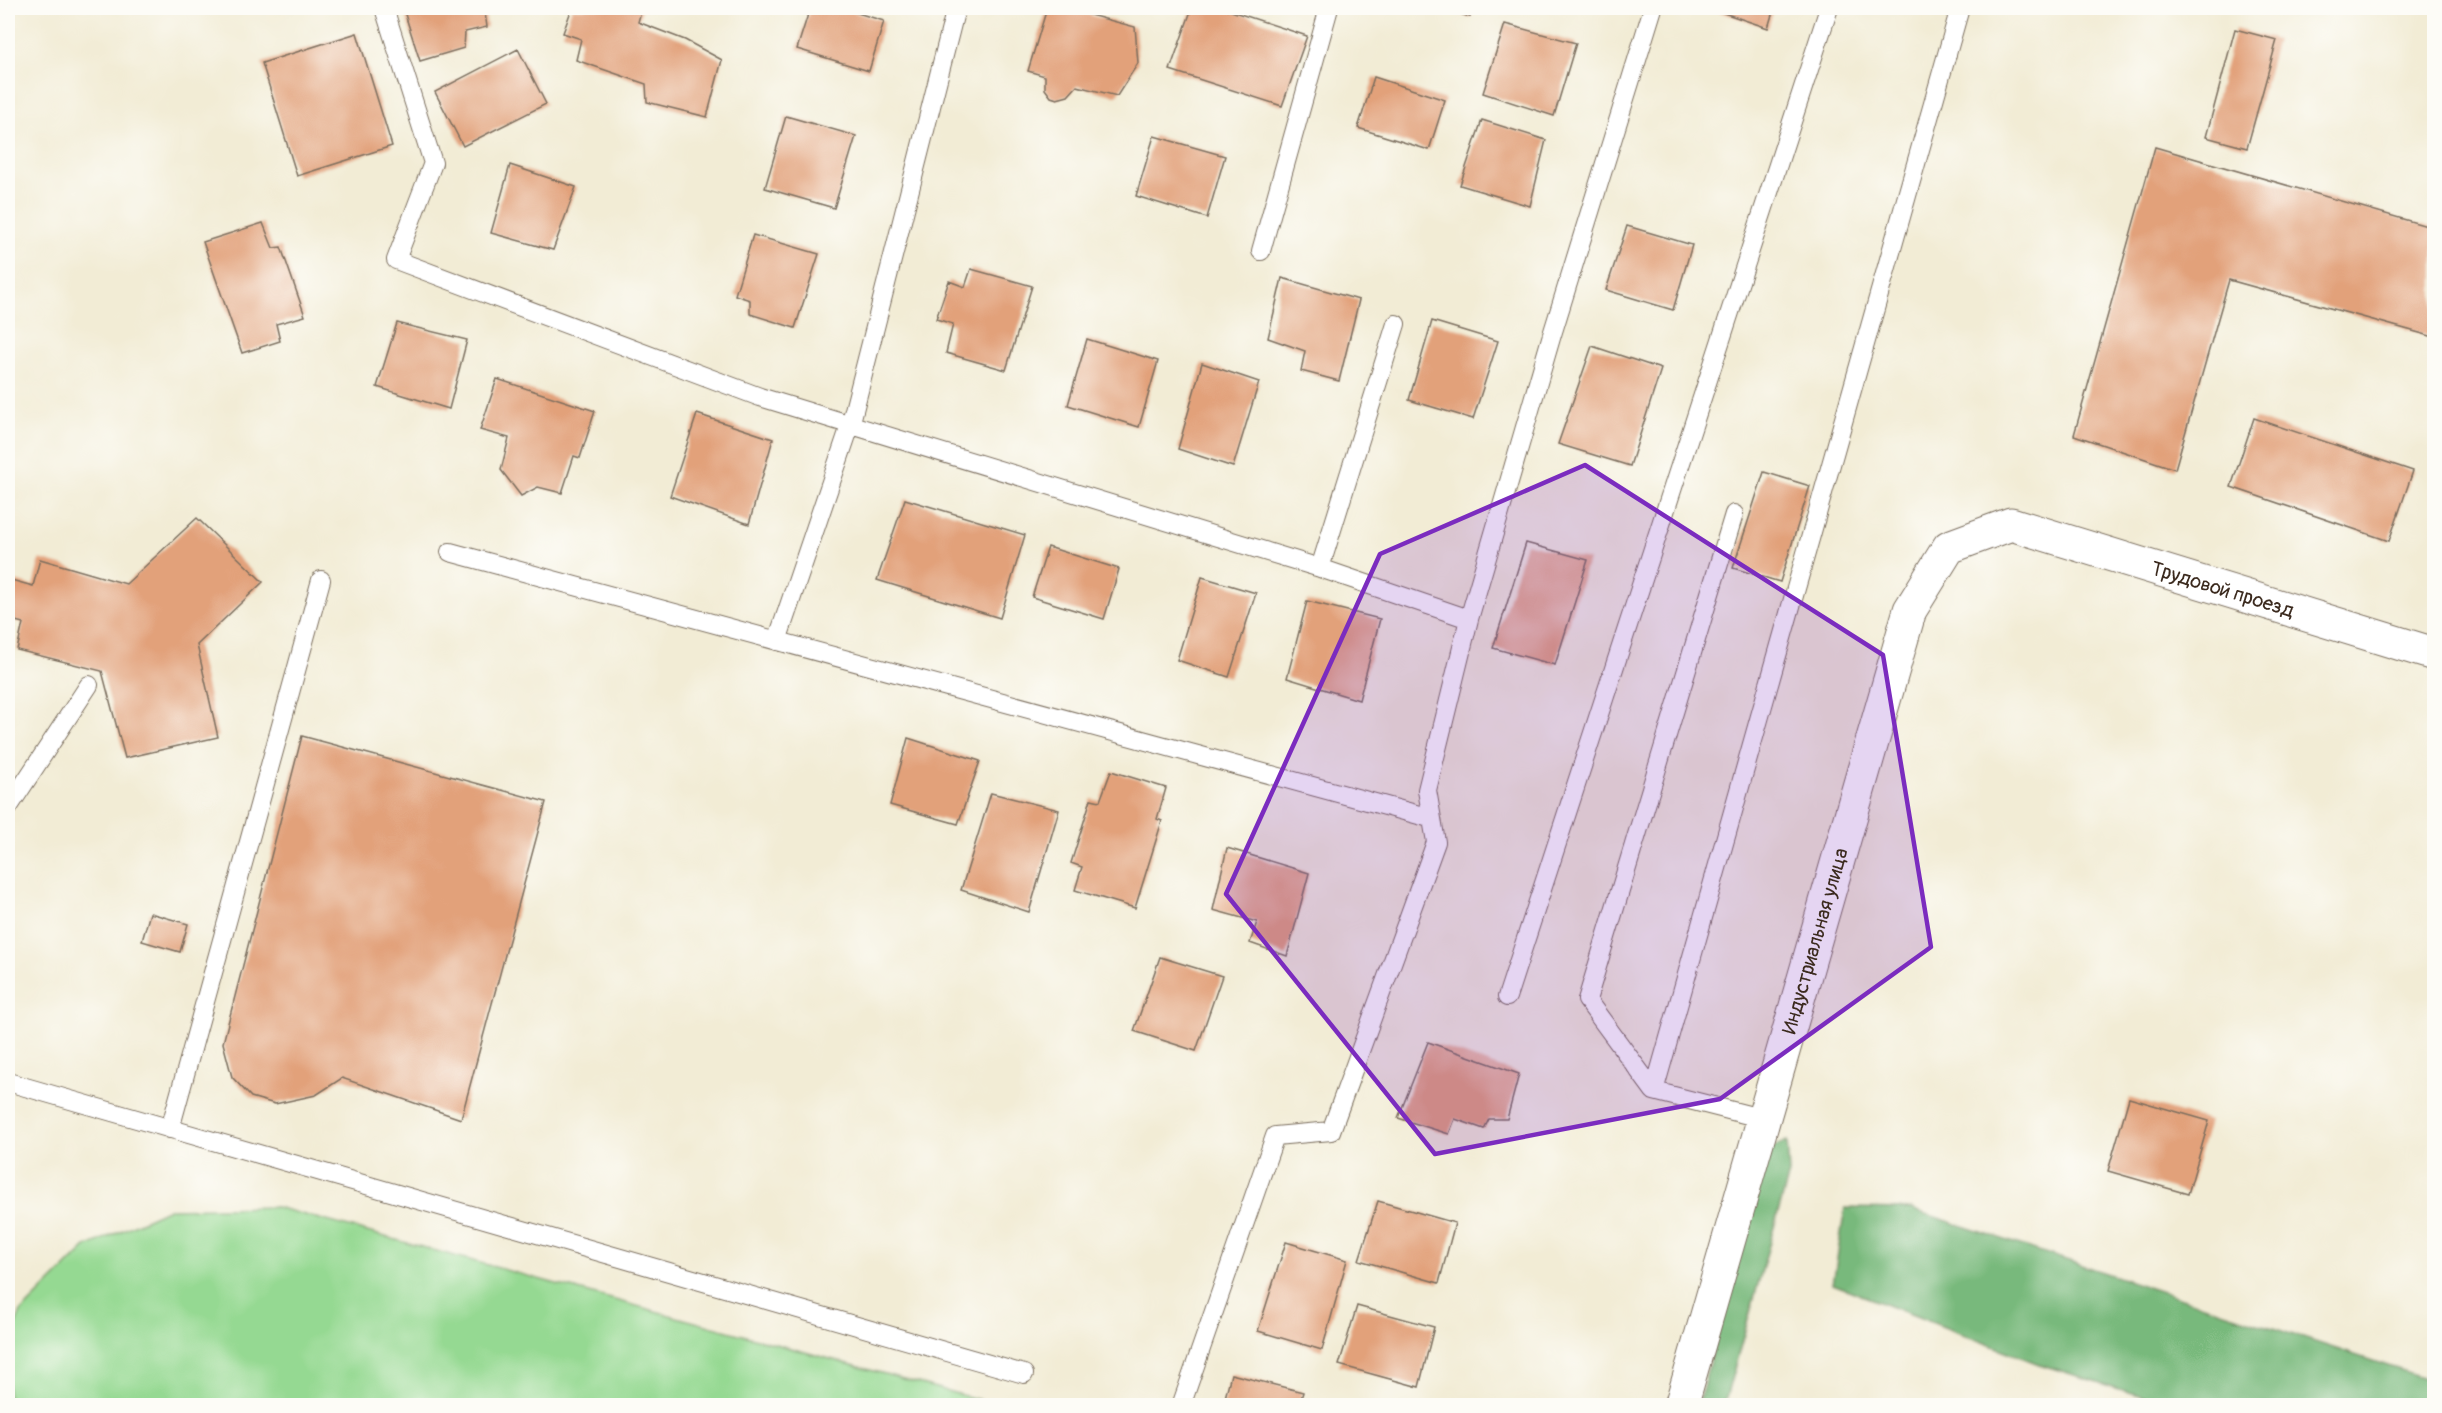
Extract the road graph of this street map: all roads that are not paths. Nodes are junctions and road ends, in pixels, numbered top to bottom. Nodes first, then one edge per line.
1 (384, 8) edge
2 (956, 8) edge
3 (1329, 8) edge
4 (1653, 8) edge
5 (1830, 8) edge
6 (1960, 8) edge
7 (1261, 251) dead end
8 (1396, 324) dead end
9 (850, 426) junction
10 (1734, 514) dead end
11 (2012, 524) joint
12 (450, 552) dead end
13 (1320, 568) junction
14 (321, 580) dead end
15 (1470, 619) junction
16 (777, 641) junction
17 (2434, 654) edge
18 (89, 685) dead end
19 (8, 808) edge
20 (1430, 818) junction
21 (1507, 997) dead end
22 (8, 1082) edge
23 (1654, 1091) junction
24 (1764, 1119) junction
25 (170, 1129) junction
26 (1024, 1374) dead end
27 (1181, 1406) edge
28 (1681, 1406) edge

1 - 9 lane
2 - 9 lane
3 - 7 lane
4 - 15 lane
5 - 21 lane
6 - 23 lane
8 - 13 lane
9 - 13 lane
9 - 16 lane
10 - 23 lane
11 - 17 street, Трудовой проезд
11 - 24 street, Индустриальная улица
12 - 16 lane
13 - 15 lane
14 - 25 lane
15 - 20 lane
16 - 20 lane
18 - 19 lane
20 - 27 lane
22 - 25 lane
23 - 24 lane
24 - 28 street, Индустриальная улица
25 - 26 lane

